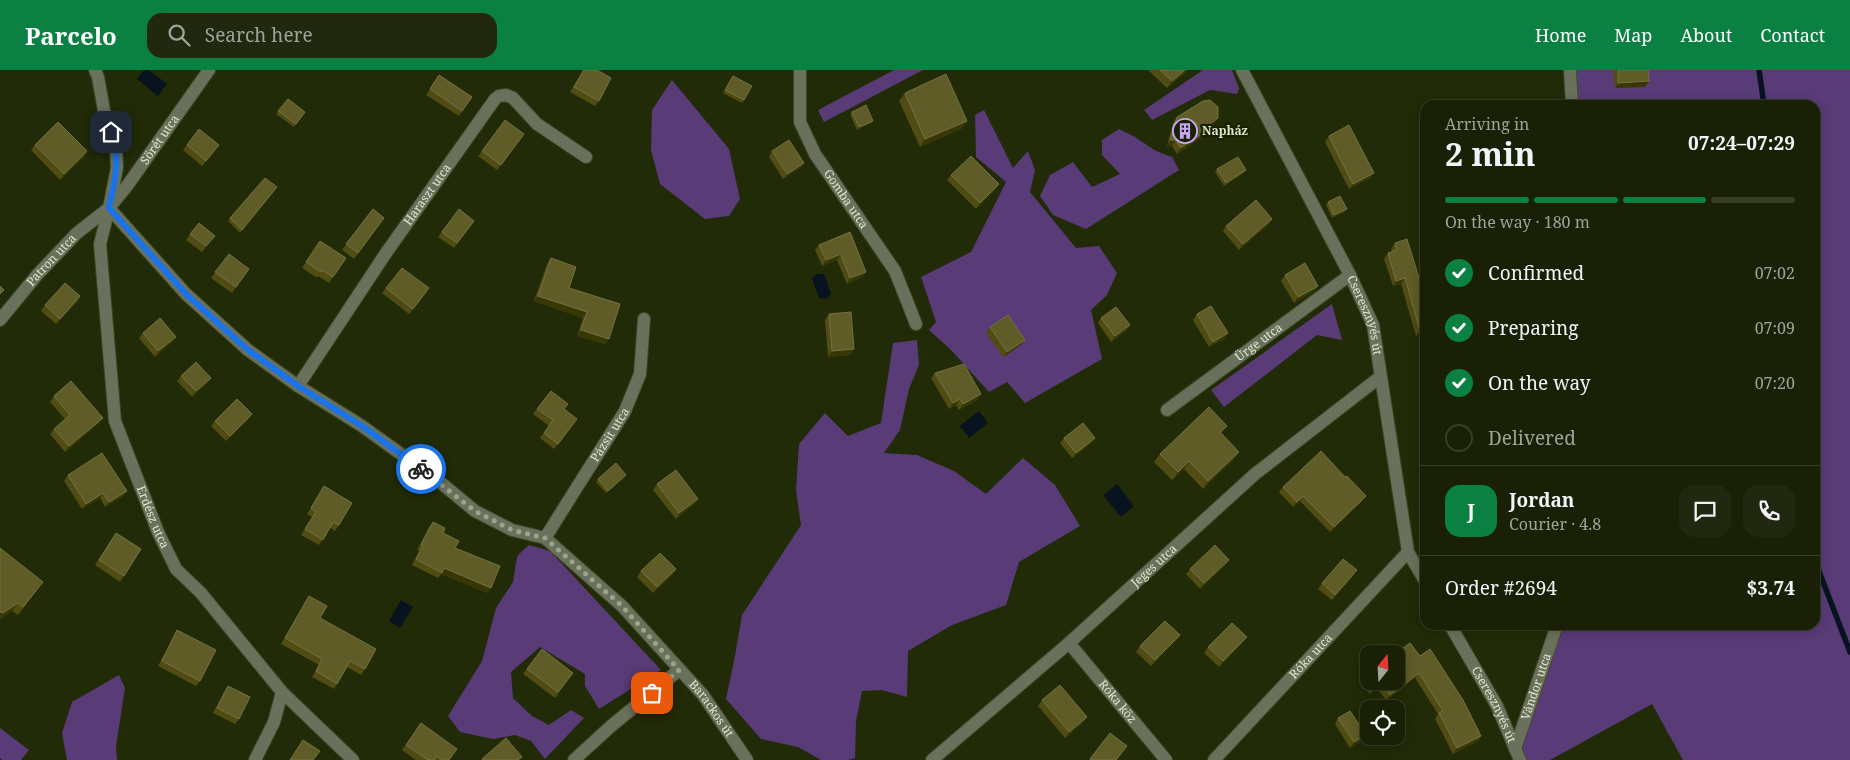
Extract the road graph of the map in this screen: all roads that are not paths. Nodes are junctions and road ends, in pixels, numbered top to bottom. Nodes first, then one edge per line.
1 (95, 70) edge
2 (209, 70) edge
3 (800, 70) edge
4 (1242, 70) edge
5 (1570, 70) edge
6 (1572, 100) edge
7 (586, 157) dead end
8 (109, 208) junction
9 (1350, 276) junction
10 (0, 320) edge
11 (644, 320) dead end
12 (916, 324) dead end
13 (1380, 377) junction
14 (298, 386) junction
15 (1166, 410) dead end
16 (545, 538) junction
17 (1408, 552) junction
18 (1420, 572) edge
19 (1453, 630) edge
20 (1556, 630) edge
21 (1069, 643) junction
22 (679, 670) junction
23 (282, 692) junction
24 (1518, 754) edge
25 (255, 760) edge
26 (353, 760) edge
27 (574, 760) edge
28 (747, 760) edge
29 (932, 760) edge
30 (1166, 760) edge
31 (1214, 760) edge

1 - 8 street
2 - 8 street, Sörét utca
3 - 12 street, Gomba utca
4 - 9 street, Cseresznyés út
5 - 6 street
7 - 14 street, Haraszt utca
8 - 10 street, Patron utca
8 - 14 street, Barackos út
8 - 23 street, Erdész utca
9 - 13 street, Cseresznyés út
9 - 15 street, Ürge utca
11 - 16 street, Pázsit utca
13 - 17 street, Cseresznyés út
13 - 21 street, Jeges utca
14 - 16 street, Barackos út
16 - 22 street, Barackos út
17 - 18 street, Cseresznyés út
17 - 31 street, Róka utca
19 - 24 street, Cseresznyés út
20 - 24 street, Vándor utca
21 - 29 street, Jeges utca
21 - 30 street, Róka köz
22 - 27 street
22 - 28 street, Barackos út
23 - 25 street
23 - 26 street, Erdész utca

